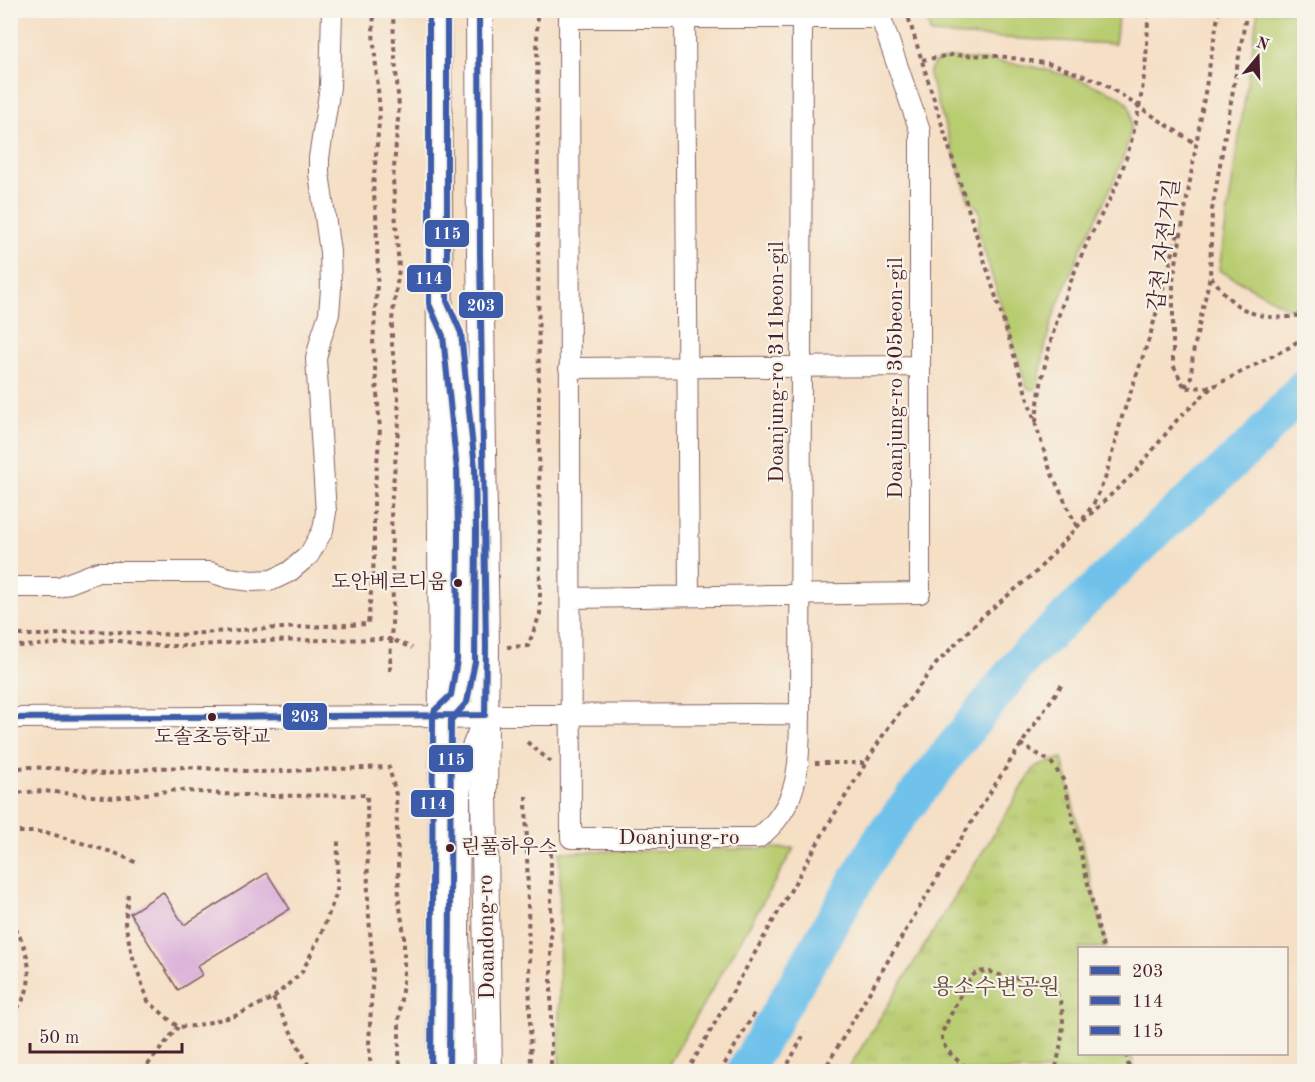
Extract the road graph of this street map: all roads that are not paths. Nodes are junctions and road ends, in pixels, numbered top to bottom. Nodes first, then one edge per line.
1 (332, 10) edge
2 (438, 10) edge
3 (479, 10) edge
4 (569, 14) edge
5 (802, 14) edge
6 (685, 18) junction
7 (919, 366) junction
8 (688, 367) junction
9 (801, 367) junction
10 (569, 368) junction
11 (10, 586) edge
12 (800, 595) junction
13 (689, 596) junction
14 (571, 598) junction
15 (10, 702) edge
16 (800, 714) junction
17 (486, 715) junction
18 (571, 715) junction
19 (442, 716) junction
20 (10, 718) edge
21 (37, 718) junction
22 (440, 1071) edge
23 (463, 1071) edge
24 (489, 1071) edge

1 - 11 street
2 - 19 main road, Doandong-ro
3 - 17 main road, Doandong-ro
4 - 6 street
4 - 10 street
5 - 6 street
5 - 7 street, Doanjung-ro 305beon-gil
5 - 9 street, Doanjung-ro 311beon-gil
6 - 8 street
7 - 9 street
7 - 12 street, Doanjung-ro 305beon-gil
8 - 9 street
8 - 10 street
8 - 13 street
9 - 12 street, Doanjung-ro 311beon-gil
10 - 14 street
12 - 13 street, Doanjung-ro 305beon-gil
12 - 16 street, Doanjung-ro 311beon-gil
13 - 14 street, Doanjung-ro 305beon-gil
14 - 18 street
15 - 21 street
16 - 18 street
16 - 18 street, Doanjung-ro
17 - 18 street
17 - 19 main road
17 - 23 street
17 - 24 main road, Doandong-ro
19 - 21 street
19 - 22 main road, Doandong-ro
20 - 21 street

